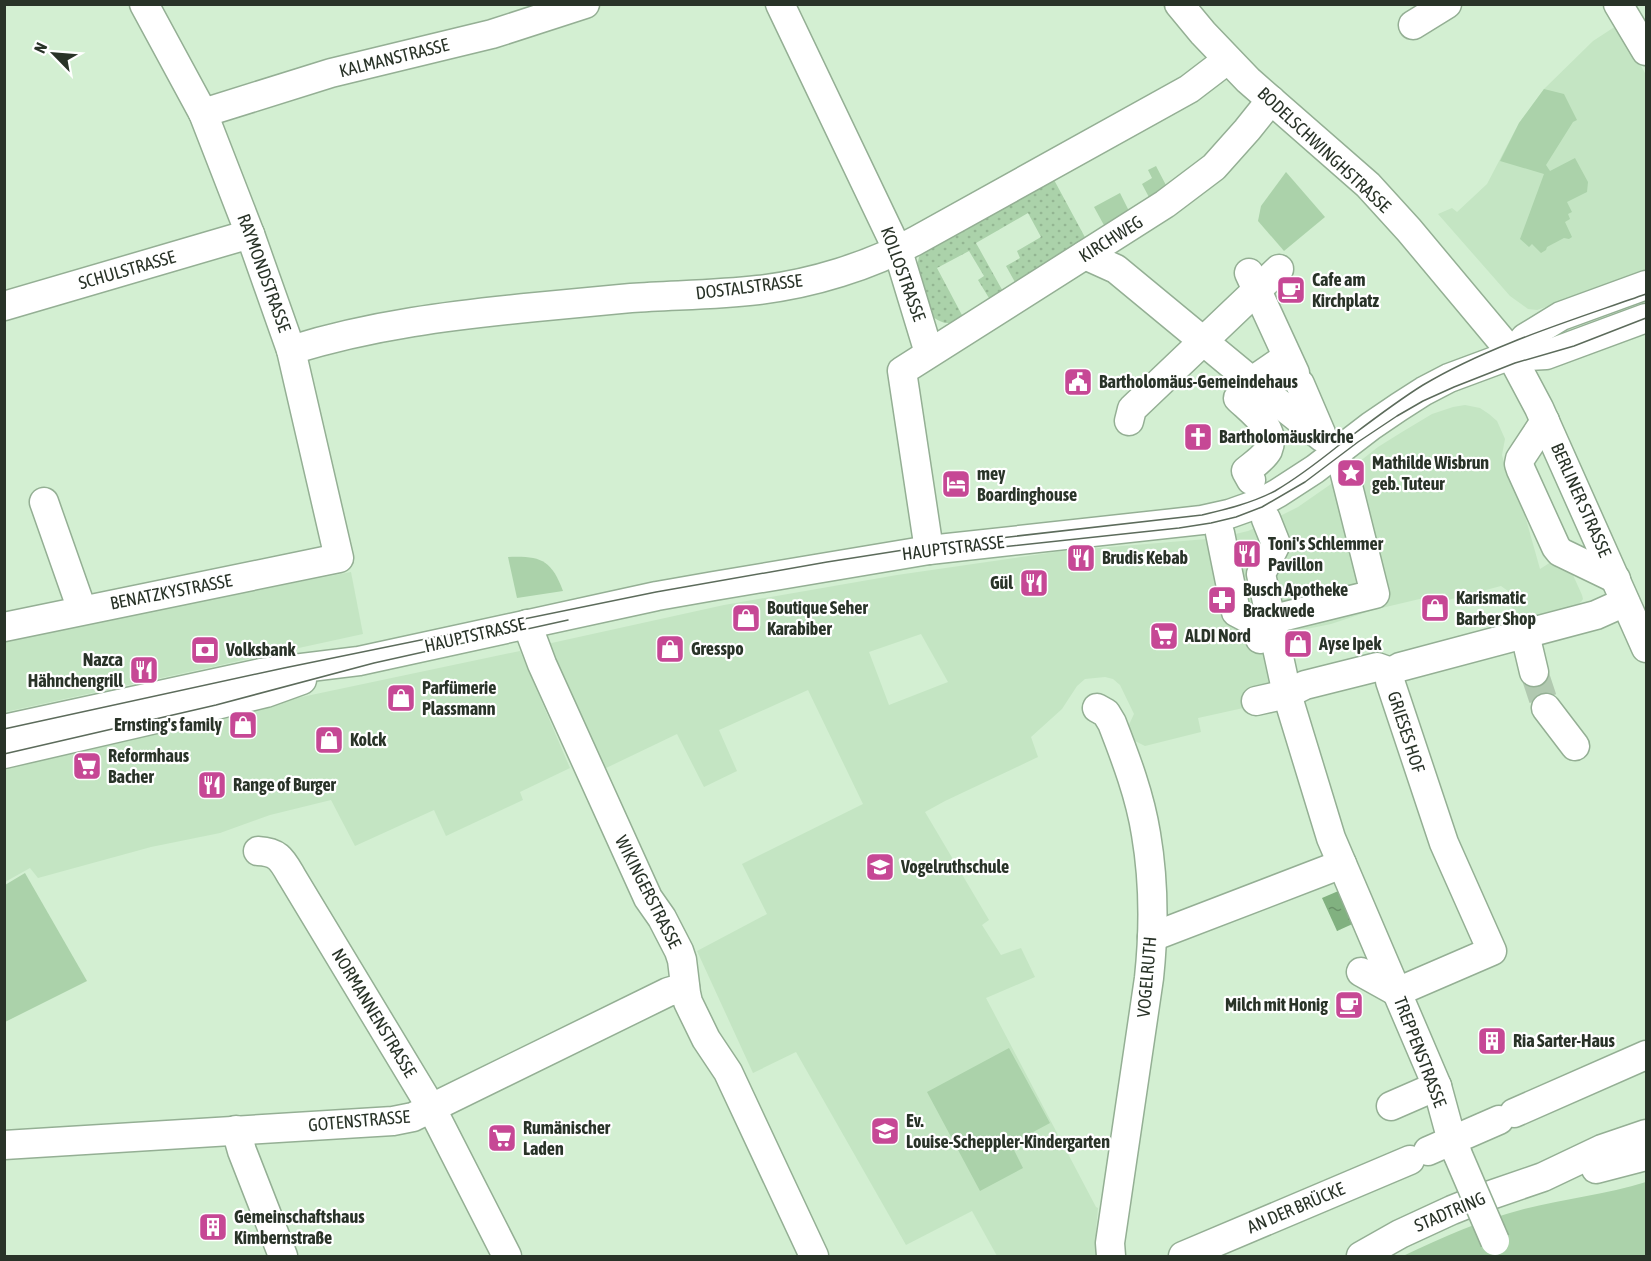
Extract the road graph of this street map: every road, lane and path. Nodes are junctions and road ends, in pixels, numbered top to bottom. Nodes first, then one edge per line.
1 (144, 4) edge
2 (585, 4) edge
3 (780, 4) edge
4 (1179, 4) edge
5 (1447, 4) edge
6 (1618, 4) edge
7 (545, 10) edge
8 (1413, 25) dead end
9 (1647, 51) edge
10 (1227, 60) junction
11 (1271, 100) junction
12 (203, 113) junction
13 (250, 234) junction
14 (898, 251) junction
15 (1085, 255) junction
16 (1279, 269) dead end
17 (1252, 281) junction
18 (1647, 285) edge
19 (4, 306) edge
20 (1647, 318) edge
21 (1204, 341) junction
22 (291, 350) junction
23 (929, 353) junction
24 (1511, 355) junction
25 (1294, 372) junction
26 (1264, 391) junction
27 (1130, 421) dead end
28 (1545, 421) junction
29 (1344, 470) dead end
30 (1251, 480) dead end
31 (44, 502) dead end
32 (1266, 519) dead end
33 (1220, 533) dead end
34 (929, 550) junction
35 (339, 558) joint
36 (1621, 590) junction
37 (82, 610) junction
38 (527, 624) junction
39 (4, 627) edge
40 (1525, 634) junction
41 (1647, 648) edge
42 (359, 661) junction
43 (1271, 664) junction
44 (1391, 672) junction
45 (1534, 672) tunnel mouth
46 (1097, 708) dead end
47 (1546, 708) tunnel mouth
48 (4, 729) edge
49 (1575, 746) dead end
50 (4, 754) edge
51 (258, 851) dead end
52 (1363, 898) junction
53 (1152, 937) junction
54 (685, 987) junction
55 (1397, 992) junction
56 (1647, 1055) edge
57 (1437, 1086) junction
58 (1391, 1106) dead end
59 (432, 1109) junction
60 (236, 1130) junction
61 (1647, 1134) edge
62 (4, 1145) edge
63 (1437, 1152) junction
64 (1647, 1156) edge
65 (1543, 1177) junction
66 (1495, 1241) dead end
67 (283, 1257) edge
68 (507, 1257) edge
69 (814, 1257) edge
70 (1111, 1257) edge
71 (1183, 1257) edge
72 (1361, 1257) edge

1 - 12 street, RAYMONDSTRASSE
2 - 7 street, KALMANSTRASSE
3 - 14 street, KOLLOSTRASSE
4 - 10 street, BODELSCHWINGHSTRASSE
5 - 8 street
6 - 9 street
7 - 12 street, KALMANSTRASSE
10 - 11 street, BODELSCHWINGHSTRASSE
10 - 14 street, DOSTALSTRASSE
11 - 15 street, KIRCHWEG
11 - 24 street, BODELSCHWINGHSTRASSE
12 - 13 street, RAYMONDSTRASSE
13 - 19 street, SCHULSTRASSE
13 - 22 street, RAYMONDSTRASSE
14 - 22 street, DOSTALSTRASSE
14 - 23 street, KOLLOSTRASSE
15 - 21 street
15 - 23 street, KIRCHWEG
16 - 17 street
17 - 21 street
17 - 25 street
18 - 24 street, HAUPTSTRASSE
20 - 24 street, HAUPTSTRASSE
21 - 26 street
21 - 27 street
22 - 35 street, RAYMONDSTRASSE
23 - 34 street
24 - 28 street, BERLINER STRASSE
24 - 34 street, HAUPTSTRASSE
25 - 26 street
25 - 26 street
26 - 30 street
28 - 36 street, BERLINER STRASSE
28 - 36 street
29 - 43 street
31 - 37 street
32 - 43 street, TREPPENSTRASSE
33 - 43 street
34 - 38 street, HAUPTSTRASSE
35 - 37 street, BENATZKYSTRASSE
36 - 40 street, GRIESES HOF
36 - 41 street, BERLINER STRASSE
37 - 39 street, BENATZKYSTRASSE
38 - 42 street, HAUPTSTRASSE
38 - 54 street, WIKINGERSTRASSE
40 - 44 street, GRIESES HOF
40 - 45 street
42 - 48 street, HAUPTSTRASSE
42 - 50 street, HAUPTSTRASSE
43 - 44 street
43 - 52 street, TREPPENSTRASSE
44 - 55 street, GRIESES HOF
46 - 53 street, VOGELRUTH
47 - 49 street
51 - 59 street, NORMANNENSTRASSE
52 - 53 street
52 - 55 street, TREPPENSTRASSE
52 - 55 street
53 - 70 street, VOGELRUTH
54 - 59 street, GOTENSTRASSE
54 - 69 street, WIKINGERSTRASSE
55 - 57 street, TREPPENSTRASSE
56 - 63 street, AN DER BRÜCKE
57 - 58 street
57 - 63 street, TREPPENSTRASSE
59 - 60 street, GOTENSTRASSE
59 - 68 street, NORMANNENSTRASSE
60 - 62 street, GOTENSTRASSE
60 - 67 street
61 - 65 street, STADTRING
63 - 66 street, TREPPENSTRASSE, bridge
63 - 71 street, AN DER BRÜCKE
64 - 65 street, STADTRING
65 - 72 street, STADTRING

